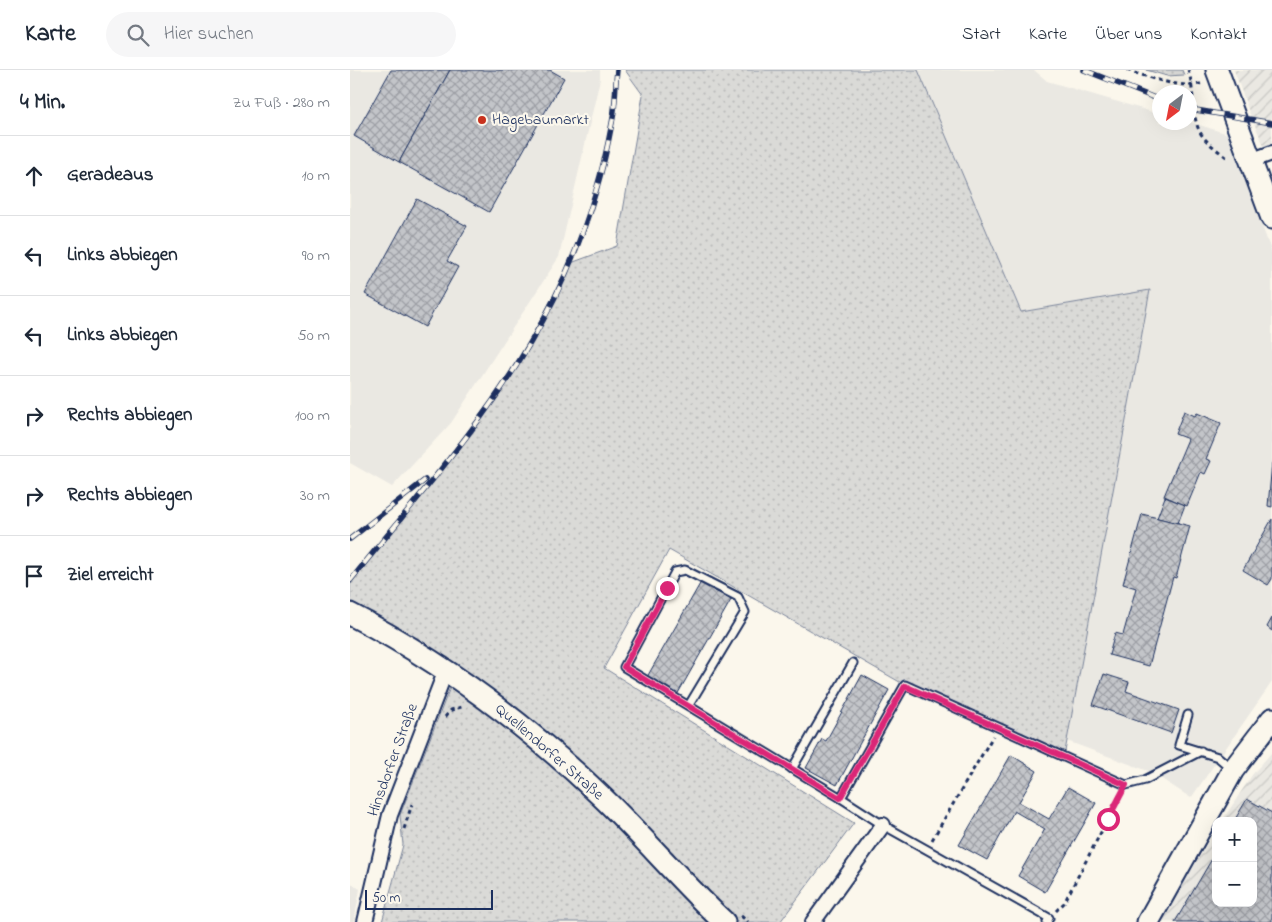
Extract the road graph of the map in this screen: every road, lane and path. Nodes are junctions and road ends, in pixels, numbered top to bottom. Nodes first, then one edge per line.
1 (1127, 70) edge
2 (1188, 70) edge
3 (1219, 74) edge
4 (1189, 85) edge
5 (1194, 85) edge
6 (1196, 85) edge
7 (1197, 119) edge
8 (1272, 153) edge
9 (1251, 163) junction
10 (1272, 218) edge
11 (350, 614) edge
12 (852, 663) dead end
13 (443, 677) junction
14 (688, 705) junction
15 (1188, 716) dead end
16 (443, 719) dead end
17 (1272, 719) edge
18 (998, 727) junction
19 (1201, 751) junction
20 (792, 770) junction
21 (1234, 770) junction
22 (1126, 785) junction
23 (840, 798) junction
24 (414, 800) dead end
25 (883, 825) junction
26 (402, 837) dead end
27 (927, 850) junction
28 (1048, 920) edge
29 (365, 922) edge
30 (724, 922) edge
31 (813, 922) edge
32 (1148, 922) edge

1 - 4 path
2 - 5 path
3 - 6 path
3 - 9 main road
7 - 9 path
8 - 9 street
9 - 10 main road
11 - 13 main road, Quellendorfer Straße
12 - 20 lane
13 - 16 path
13 - 29 street, Hinsdorfer Straße
13 - 30 main road, Quellendorfer Straße
14 - 14 lane
14 - 20 lane
15 - 19 lane
17 - 21 main road
18 - 22 lane
18 - 23 lane
18 - 27 path
19 - 21 lane
19 - 22 lane
20 - 23 lane
21 - 32 main road
22 - 28 path
23 - 25 lane
24 - 26 path
25 - 27 lane
25 - 31 street
27 - 28 lane

